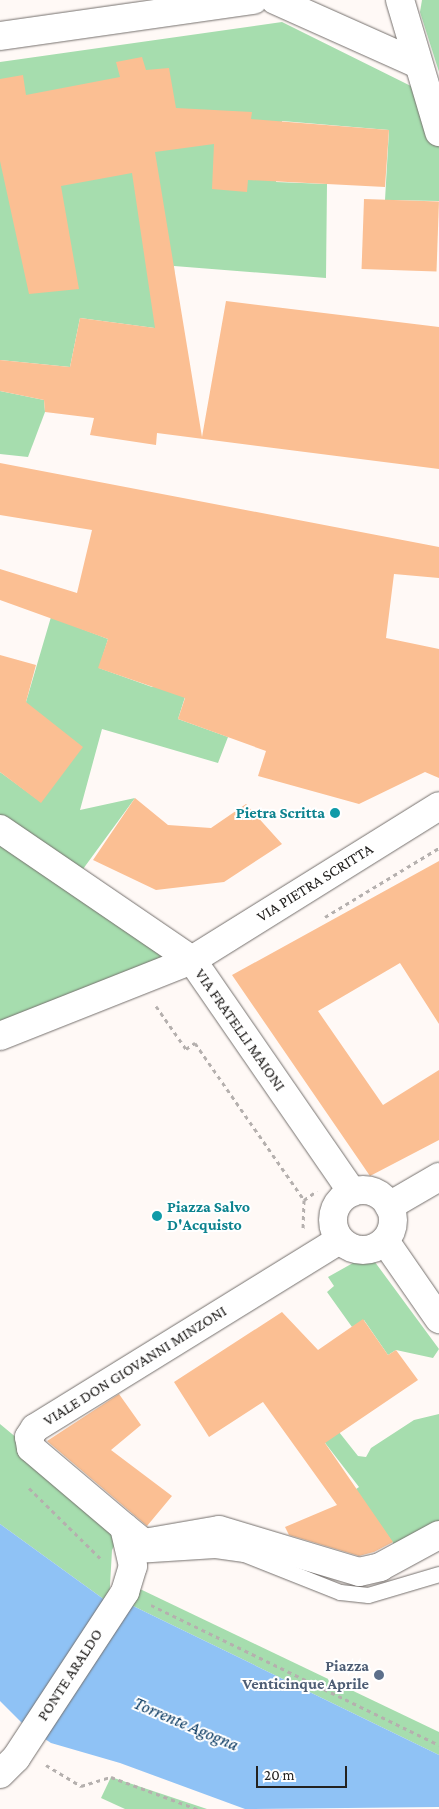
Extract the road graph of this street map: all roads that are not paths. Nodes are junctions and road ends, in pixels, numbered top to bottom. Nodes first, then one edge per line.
1 (252, 0) edge
2 (275, 0) edge
3 (400, 0) edge
4 (0, 36) edge
5 (416, 63) junction
6 (439, 132) edge
7 (439, 806) edge
8 (0, 829) edge
9 (192, 960) junction
10 (0, 1036) edge
11 (439, 1177) edge
12 (352, 1192) junction
13 (389, 1206) junction
14 (340, 1240) junction
15 (385, 1241) junction
16 (439, 1319) edge
17 (124, 1527) junction
18 (439, 1535) edge
19 (129, 1554) junction
20 (439, 1574) edge
21 (12, 1761) edge

1 - 4 street
2 - 5 street
3 - 5 street
5 - 6 street
7 - 9 street, VIA PIETRA SCRITTA
8 - 9 street, VIA FRATELLI MAIONI
9 - 10 street, VIA PIETRA SCRITTA
9 - 12 street, VIA FRATELLI MAIONI
11 - 13 street
12 - 13 street
12 - 14 street
13 - 15 street
14 - 15 street
14 - 17 street, VIALE DON GIOVANNI MINZONI
15 - 16 street
17 - 18 street
17 - 19 street
19 - 20 lane
19 - 21 street, PONTE ARALDO

